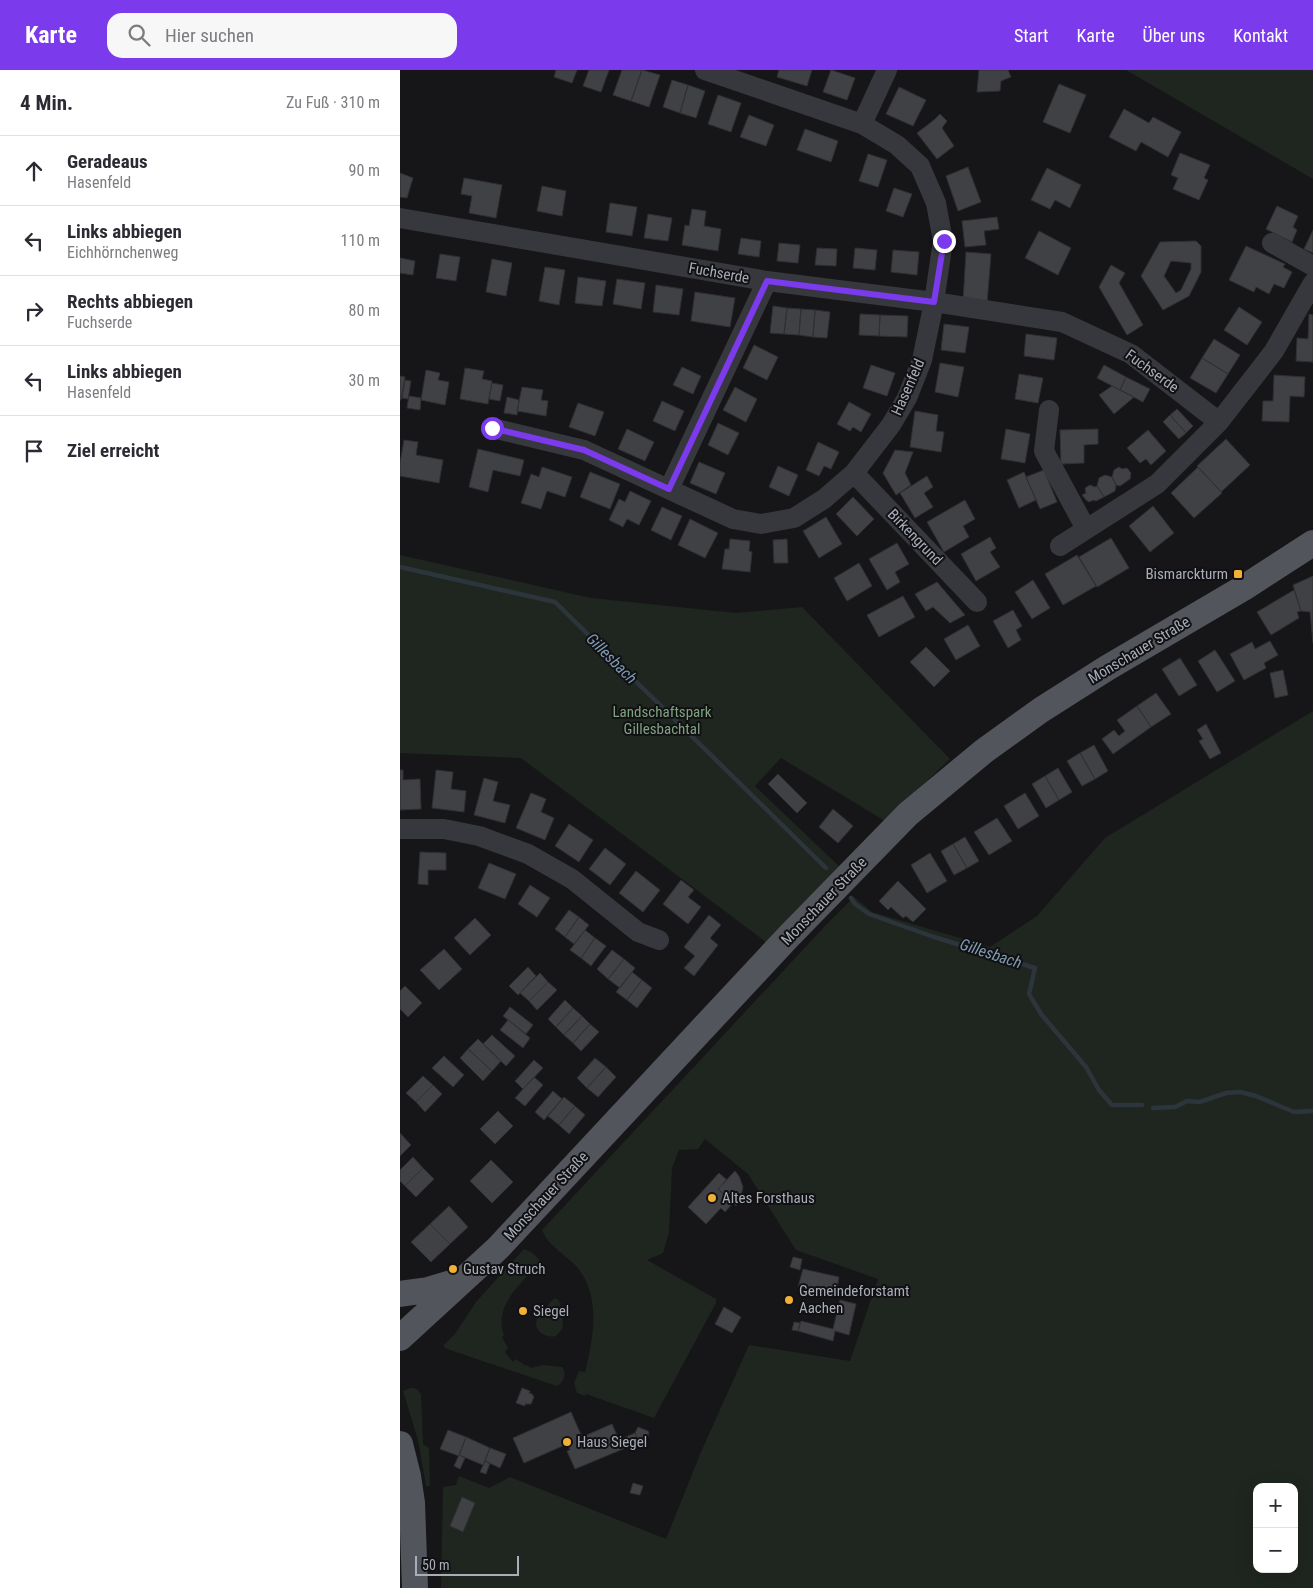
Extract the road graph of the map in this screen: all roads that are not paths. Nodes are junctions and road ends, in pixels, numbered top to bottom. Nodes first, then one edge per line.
1 (708, 70) edge
2 (887, 70) edge
3 (862, 124) junction
4 (400, 218) edge
5 (1272, 243) dead end
6 (1313, 266) edge
7 (767, 281) junction
8 (1313, 283) edge
9 (934, 302) junction
10 (1049, 410) dead end
11 (1219, 422) junction
12 (492, 428) dead end
13 (854, 473) junction
14 (669, 489) junction
15 (1086, 529) junction
16 (1313, 543) edge
17 (1060, 546) dead end
18 (977, 602) dead end
19 (400, 829) edge
20 (659, 940) dead end
21 (466, 1278) junction
22 (400, 1294) edge
23 (400, 1338) edge
24 (400, 1444) edge
25 (415, 1588) edge

1 - 3 street, Hasenfeld
2 - 3 street
3 - 9 street, Hasenfeld
4 - 7 street, Fuchserde
5 - 6 street
7 - 9 street, Fuchserde
7 - 14 street
8 - 11 street
9 - 11 street, Fuchserde
9 - 13 street, Hasenfeld
10 - 15 street
11 - 15 street
12 - 14 street, Hasenfeld
13 - 14 street, Hasenfeld
13 - 18 street, Birkengrund
15 - 17 street
16 - 21 main road, Monschauer Straße
19 - 20 street
21 - 22 main road
21 - 23 main road, Monschauer Straße
24 - 25 main road

